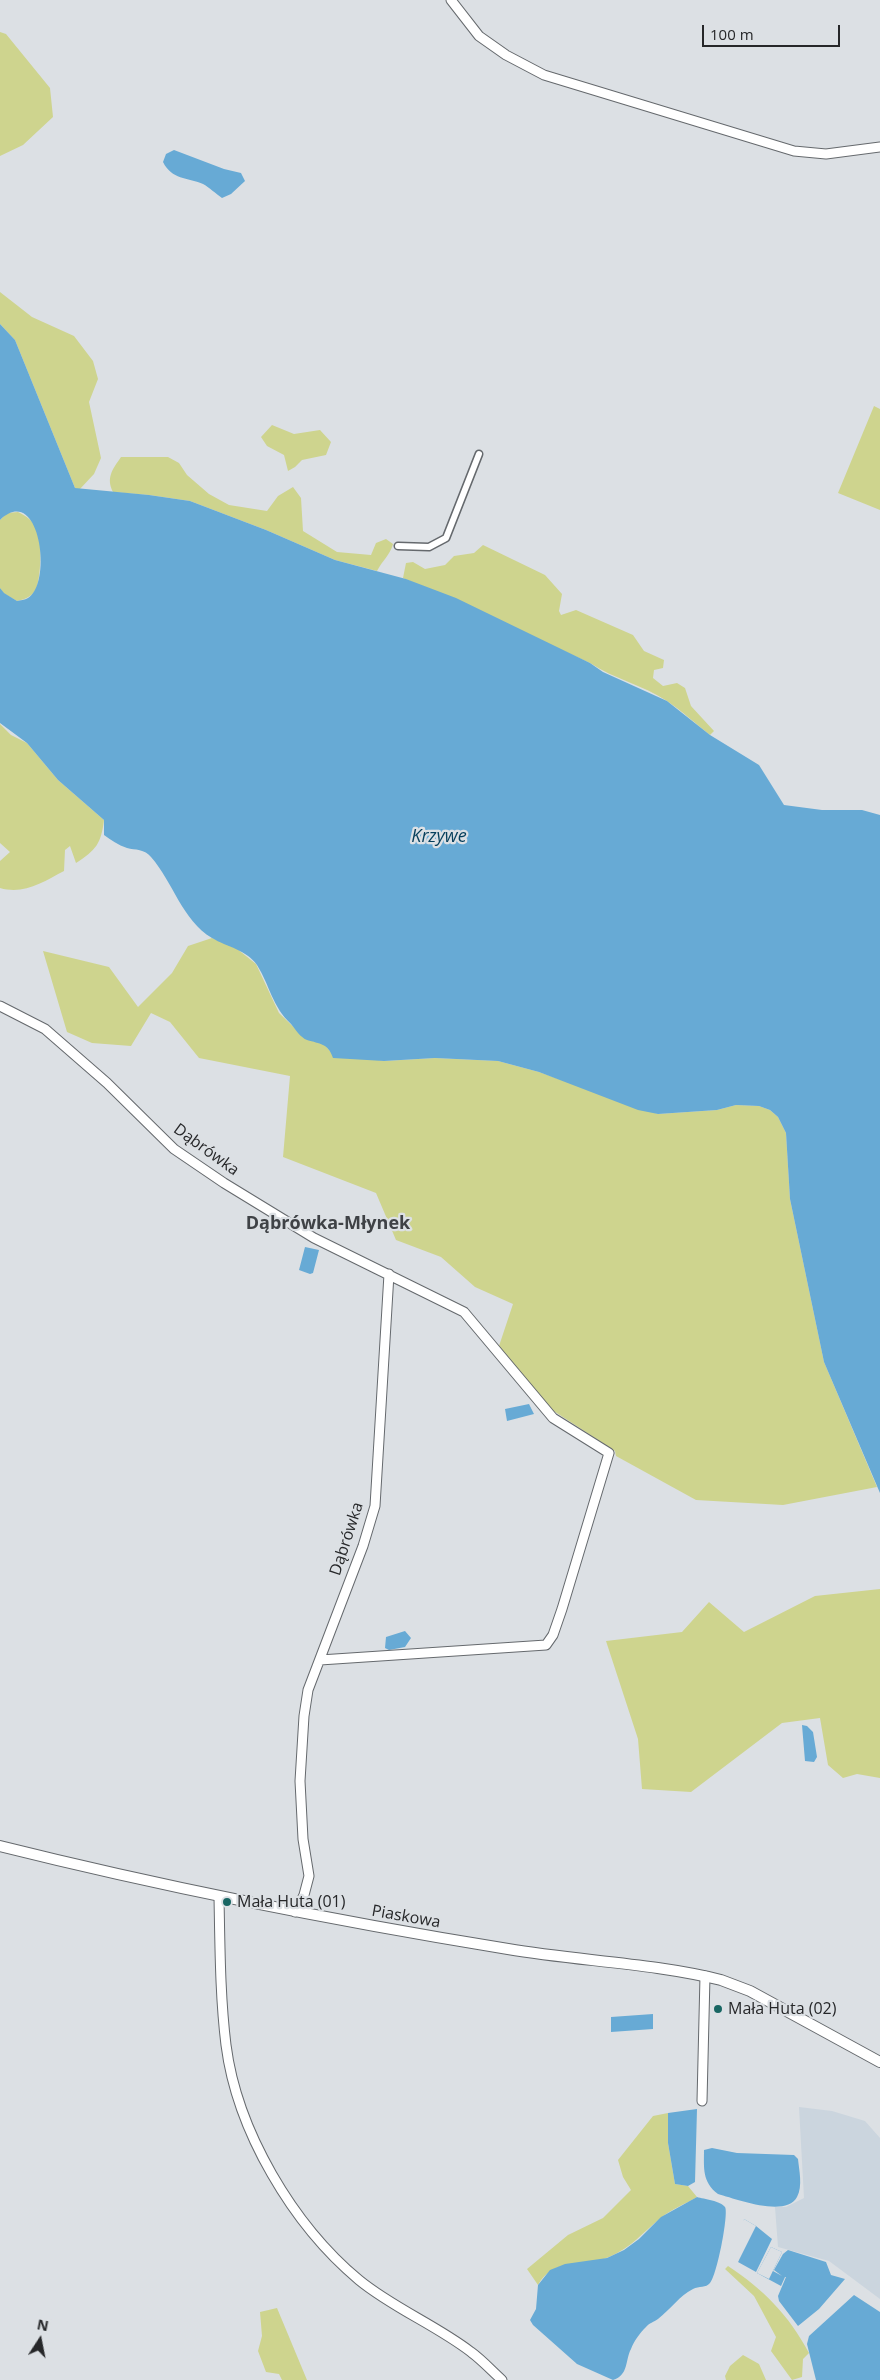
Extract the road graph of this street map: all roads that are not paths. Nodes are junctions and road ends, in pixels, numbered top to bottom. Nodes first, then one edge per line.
1 (451, 0) edge
2 (880, 147) edge
3 (479, 454) dead end
4 (398, 546) dead end
5 (0, 1006) edge
6 (389, 1274) junction
7 (320, 1660) junction
8 (0, 1846) edge
9 (218, 1897) junction
10 (295, 1912) junction
11 (705, 1976) junction
12 (880, 2062) edge
13 (702, 2101) dead end
14 (502, 2380) edge

1 - 2 street
3 - 4 street
5 - 6 street, Dąbrówka
6 - 7 street, Dąbrówka
6 - 7 street, Dąbrówka
7 - 10 street, Dąbrówka
8 - 9 street, Piaskowa
9 - 10 street, Piaskowa
9 - 14 street
10 - 11 street, Piaskowa
11 - 12 street, Piaskowa
11 - 13 street

